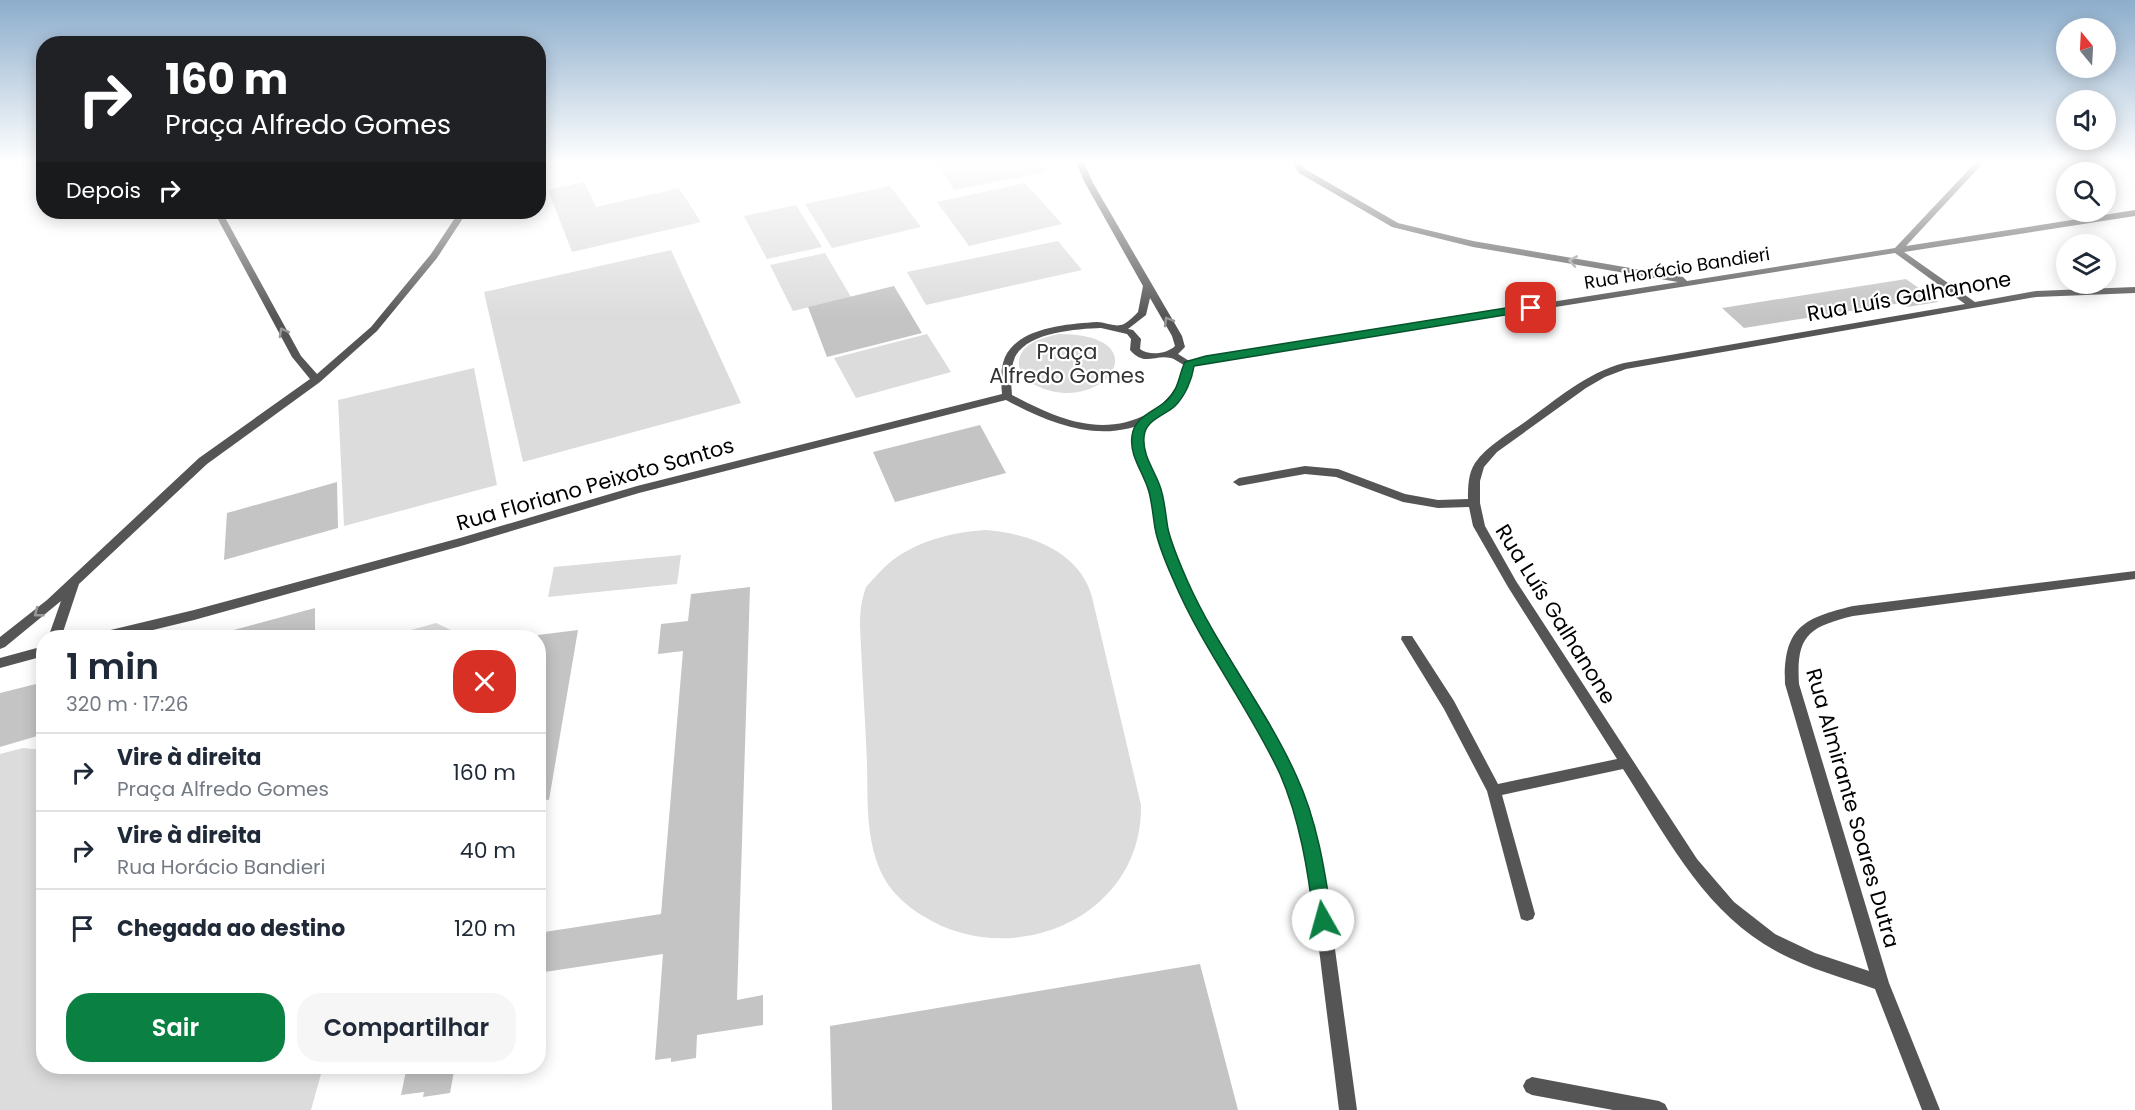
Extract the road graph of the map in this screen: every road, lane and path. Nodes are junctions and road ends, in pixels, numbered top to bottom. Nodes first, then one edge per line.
1 (1107, 214) edge
2 (1375, 214) edge
3 (1931, 214) edge
4 (2130, 214) edge
5 (222, 219) edge
6 (458, 219) edge
7 (1897, 250) junction
8 (1693, 282) junction
9 (1148, 286) junction
10 (2135, 290) edge
11 (1972, 304) junction
12 (1119, 328) junction
13 (1172, 355) junction
14 (1189, 364) junction
15 (316, 380) junction
16 (1007, 396) junction
17 (1143, 423) junction
18 (1239, 482) dead end
19 (1474, 503) junction
20 (2135, 574) edge
21 (75, 581) junction
22 (194, 615) junction
23 (57, 630) edge
24 (131, 630) edge
25 (151, 630) edge
26 (1407, 639) dead end
27 (0, 644) edge
28 (36, 653) edge
29 (36, 660) edge
30 (0, 663) edge
31 (0, 669) edge
32 (1626, 763) junction
33 (1494, 790) junction
34 (1527, 914) dead end
35 (1881, 983) junction
36 (1532, 1086) dead end
37 (1348, 1110) edge
38 (1659, 1110) edge
39 (1931, 1110) edge

1 - 9 street
8 -> 2 street
3 - 7 street
4 - 7 street, Rua Horácio Bandieri
15 -> 5 street
6 - 15 street
7 - 8 street, Rua Horácio Bandieri
7 - 11 street
8 - 14 street, Rua Horácio Bandieri
9 - 12 street
13 -> 9 street
10 - 11 street, Rua Luís Galhanone
11 - 19 street, Rua Luís Galhanone
12 - 13 street
12 - 16 street
13 - 14 street
14 - 17 street
15 - 21 street
16 - 17 street
16 - 22 street, Rua Floriano Peixoto Santos
17 - 37 street
18 - 19 street
19 - 32 street, Rua Luís Galhanone
20 - 35 street, Rua Almirante Soares Dutra
21 - 23 street
21 -> 27 street
22 - 24 street, Rua Floriano Peixoto Santos
22 - 25 street, Rua Floriano Peixoto Santos
26 - 33 street
28 - 30 street
29 - 31 street
32 - 33 street
32 - 35 street, Rua Luís Galhanone
33 - 34 street
35 - 39 street, Rua Almirante Soares Dutra
36 - 38 street

